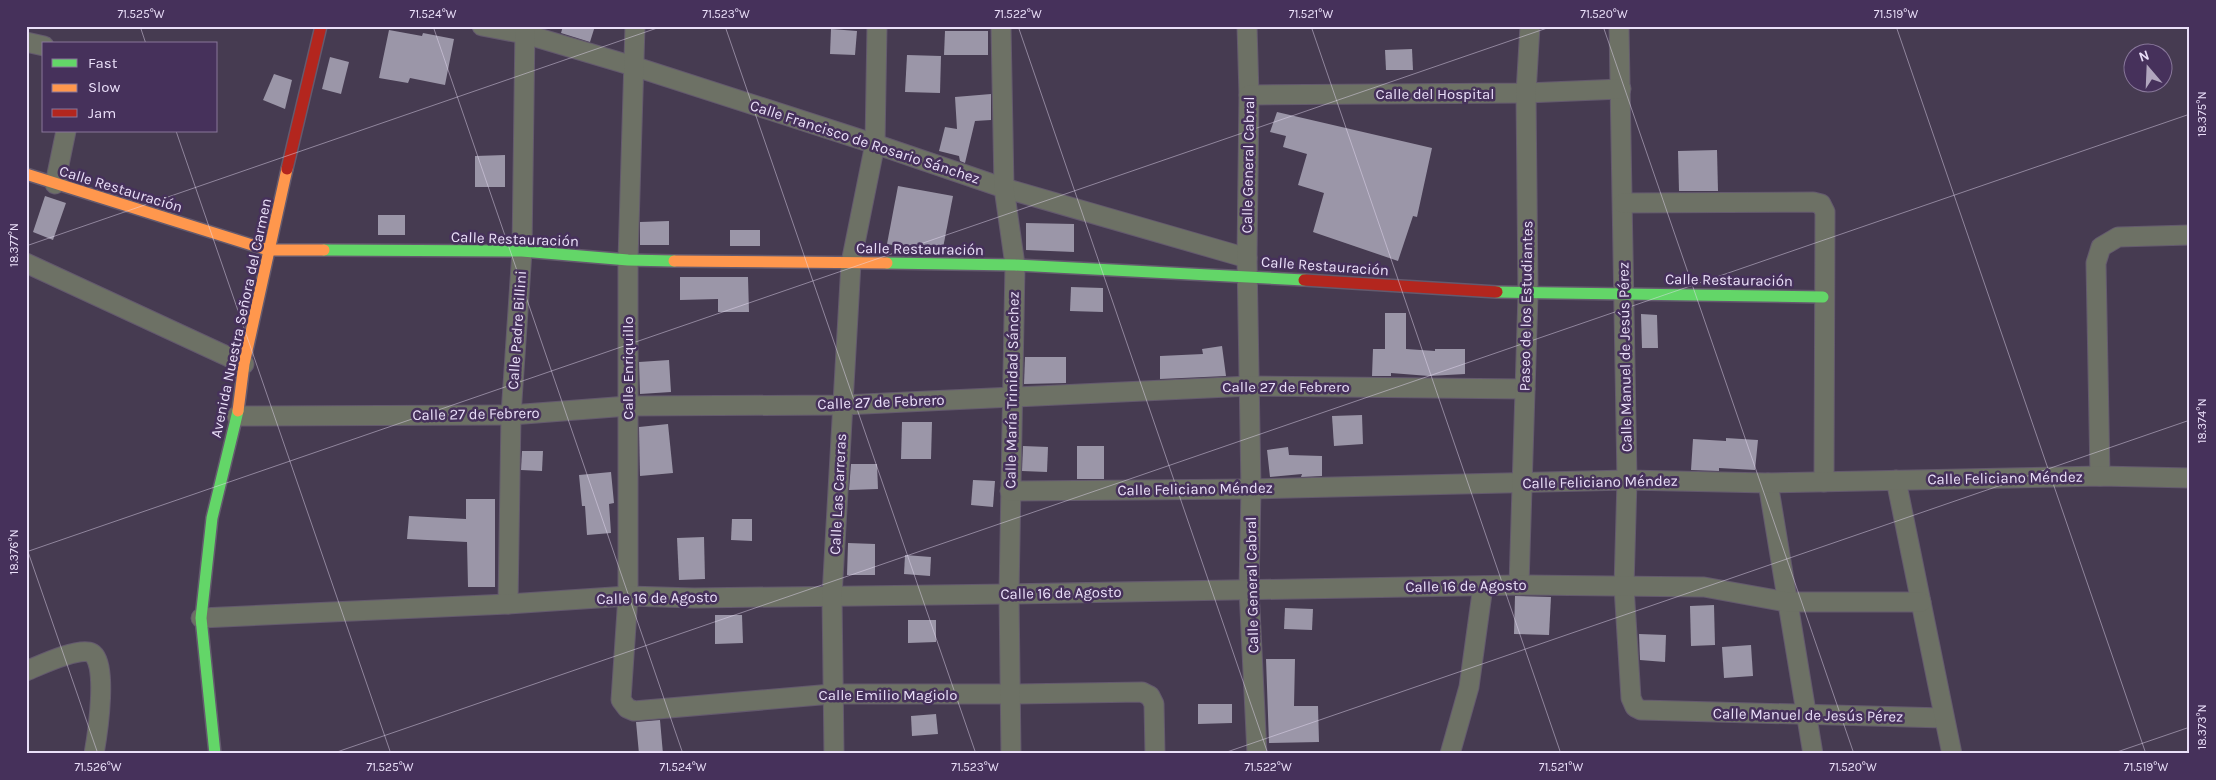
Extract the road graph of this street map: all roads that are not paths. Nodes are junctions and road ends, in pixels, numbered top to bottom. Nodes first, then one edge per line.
1 (321, 26) edge
2 (482, 26) edge
3 (635, 26) edge
4 (877, 26) edge
5 (1001, 26) edge
6 (1246, 26) edge
7 (1530, 26) edge
8 (1619, 26) edge
9 (525, 30) edge
10 (26, 42) edge
11 (42, 46) edge
12 (633, 66) junction
13 (1621, 89) junction
14 (1526, 93) junction
15 (1249, 95) junction
16 (66, 132) edge
17 (875, 144) junction
18 (26, 174) edge
19 (55, 184) junction
20 (1004, 188) junction
21 (1623, 203) junction
22 (2190, 235) edge
23 (268, 250) junction
24 (522, 252) junction
25 (628, 260) junction
26 (26, 263) edge
27 (851, 263) junction
28 (1015, 265) junction
29 (1248, 267) junction
30 (1624, 293) junction
31 (1528, 294) junction
32 (1823, 298) junction
33 (244, 364) junction
34 (1250, 386) junction
35 (1524, 389) junction
36 (1011, 396) junction
37 (843, 405) junction
38 (628, 406) junction
39 (511, 415) junction
40 (237, 416) junction
41 (2100, 476) junction
42 (2190, 478) edge
43 (1627, 480) junction
44 (1896, 480) junction
45 (1824, 482) junction
46 (1522, 483) junction
47 (1768, 483) junction
48 (1252, 488) junction
49 (1010, 491) junction
50 (1519, 585) junction
51 (1483, 586) junction
52 (1624, 587) junction
53 (1249, 589) junction
54 (1009, 594) junction
55 (628, 596) junction
56 (832, 596) junction
57 (1787, 602) junction
58 (1921, 602) junction
59 (508, 604) junction
60 (201, 618) junction
61 (26, 670) edge
62 (832, 694) junction
63 (1009, 694) junction
64 (627, 708) joint
65 (1806, 714) junction
66 (1944, 718) junction
67 (94, 754) edge
68 (215, 754) edge
69 (834, 754) edge
70 (1011, 754) edge
71 (1156, 754) edge
72 (1257, 754) edge
73 (1450, 754) edge
74 (1813, 754) edge
75 (1952, 754) edge

1 - 23 street, Avenida Nuestra Señora del Carmen
2 - 9 street, Calle Francisco de Rosario Sánchez
3 - 12 street, Calle Enriquillo
4 - 17 street, Calle Las Carreras
5 - 20 street, Calle María Trinidad Sánchez
6 - 15 street, Calle General Cabral
7 - 14 street, Paseo de los Estudiantes
8 - 13 street, Calle Manuel de Jesús Pérez
9 - 12 street, Calle Francisco de Rosario Sánchez
9 - 24 street, Calle Padre Billini
10 - 11 street
12 - 17 street, Calle Francisco de Rosario Sánchez
12 - 25 street, Calle Enriquillo
13 - 14 street, Calle del Hospital
13 - 21 street, Calle Manuel de Jesús Pérez
14 - 15 street, Calle del Hospital
14 - 31 street, Paseo de los Estudiantes
15 - 29 street, Calle General Cabral
16 - 19 street
17 - 20 street, Calle Francisco de Rosario Sánchez
17 - 27 street, Calle Las Carreras
18 - 19 street, Calle Restauración
19 - 23 street, Calle Restauración
20 - 28 street, Calle María Trinidad Sánchez
20 - 29 street, Calle Francisco de Rosario Sánchez
21 - 30 street, Calle Manuel de Jesús Pérez
21 - 32 street
22 - 41 street
23 - 24 street, Calle Restauración
23 - 33 street, Avenida Nuestra Señora del Carmen
24 - 25 street, Calle Restauración
24 - 39 street, Calle Padre Billini
25 - 27 street, Calle Restauración
25 - 38 street, Calle Enriquillo
26 - 33 street
27 - 28 street, Calle Restauración
27 - 37 street, Calle Las Carreras
28 - 29 street, Calle Restauración
28 - 36 street, Calle María Trinidad Sánchez
29 - 31 street, Calle Restauración
29 - 34 street, Calle General Cabral
30 - 31 street, Calle Restauración
30 - 32 street, Calle Restauración
30 - 43 street, Calle Manuel de Jesús Pérez
31 - 35 street, Paseo de los Estudiantes
32 - 45 street
33 - 40 street, Avenida Nuestra Señora del Carmen
34 - 35 street, Calle 27 de Febrero
34 - 36 street, Calle 27 de Febrero
34 - 48 street, Calle General Cabral
35 - 46 street, Paseo de los Estudiantes
36 - 37 street, Calle 27 de Febrero
36 - 49 street, Calle María Trinidad Sánchez
37 - 38 street, Calle 27 de Febrero
37 - 56 street, Calle Las Carreras
38 - 39 street, Calle 27 de Febrero
38 - 55 street, Calle Enriquillo
39 - 40 street, Calle 27 de Febrero
39 - 59 street, Calle Padre Billini
40 - 60 street, Avenida Nuestra Señora del Carmen
41 - 42 street, Calle Feliciano Méndez
41 - 44 street, Calle Feliciano Méndez
43 - 46 street, Calle Feliciano Méndez
43 - 47 street, Calle Feliciano Méndez
43 - 52 street, Calle Manuel de Jesús Pérez
44 - 45 street, Calle Feliciano Méndez
44 - 58 street
45 - 47 street, Calle Feliciano Méndez
46 - 48 street, Calle Feliciano Méndez
46 - 50 street, Paseo de los Estudiantes
47 - 57 street
48 - 49 street, Calle Feliciano Méndez
48 - 53 street, Calle General Cabral
49 - 54 street, Calle María Trinidad Sánchez
50 - 51 street, Calle 16 de Agosto
50 - 52 street, Calle 16 de Agosto
51 - 53 street, Calle 16 de Agosto
51 - 73 street
52 - 57 street, Calle 16 de Agosto
52 - 65 street, Calle Manuel de Jesús Pérez
53 - 54 street, Calle 16 de Agosto
53 - 72 street, Calle General Cabral
54 - 56 street, Calle 16 de Agosto
54 - 63 street, Calle María Trinidad Sánchez
55 - 56 street, Calle 16 de Agosto
55 - 59 street, Calle 16 de Agosto
55 - 64 street, Calle Enriquillo
56 - 62 street, Calle Las Carreras
57 - 58 street, Calle 16 de Agosto
57 - 65 street
58 - 66 street
59 - 60 street, Calle 16 de Agosto
60 - 68 street, Avenida Nuestra Señora del Carmen
61 - 67 street
62 - 63 street, Calle Emilio Magiolo
62 - 64 street, Calle Emilio Magiolo
62 - 69 street, Calle Las Carreras
63 - 70 street, Calle María Trinidad Sánchez
63 - 71 street, Calle Emilio Magiolo
65 - 66 street, Calle Manuel de Jesús Pérez
65 - 74 street
66 - 75 street

